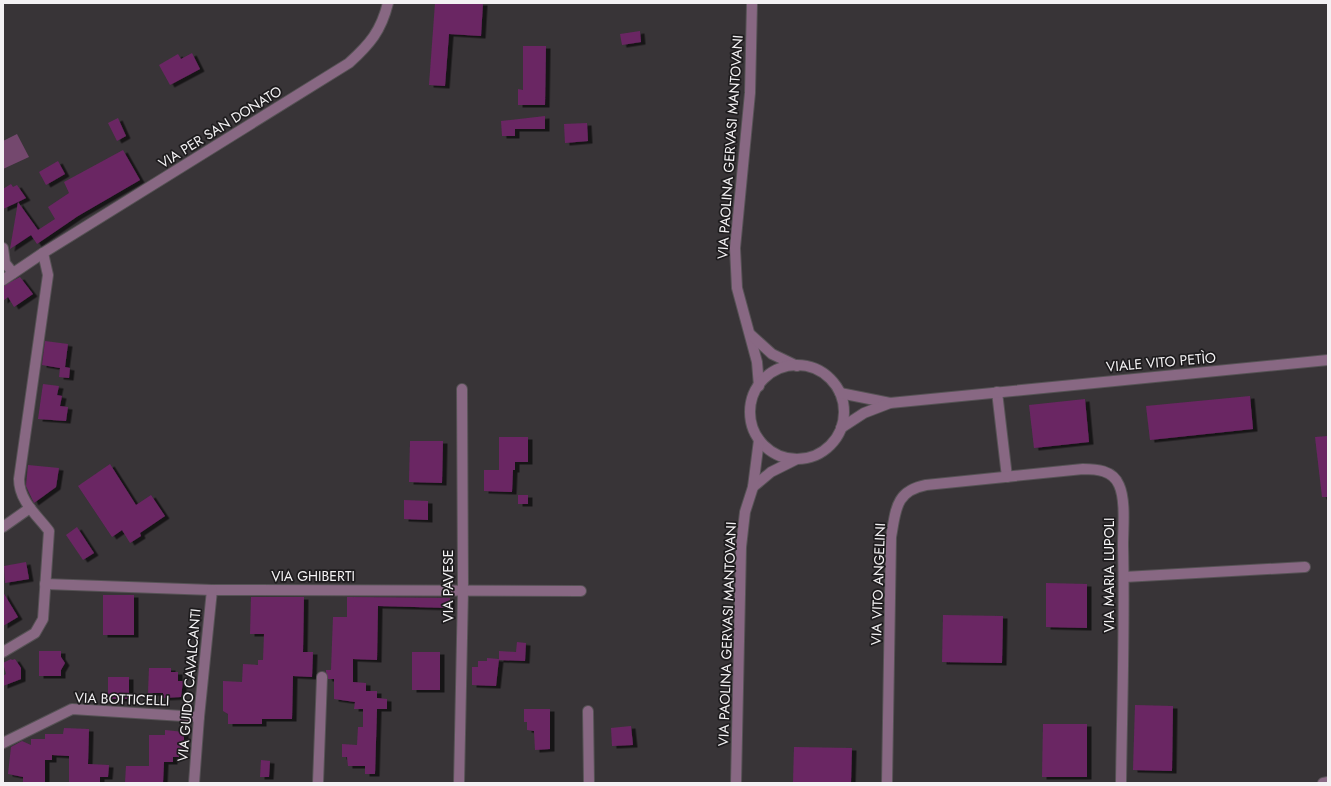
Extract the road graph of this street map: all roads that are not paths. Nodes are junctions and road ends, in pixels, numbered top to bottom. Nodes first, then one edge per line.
1 (388, 3) edge
2 (752, 3) edge
3 (3, 248) edge
4 (43, 253) junction
5 (13, 273) junction
6 (3, 280) edge
7 (751, 335) junction
8 (1328, 360) edge
9 (797, 366) junction
10 (758, 386) junction
11 (462, 389) dead end
12 (997, 392) junction
13 (840, 393) junction
14 (890, 403) junction
15 (842, 428) junction
16 (759, 440) junction
17 (797, 459) junction
18 (1007, 477) junction
19 (753, 487) junction
20 (30, 508) junction
21 (3, 527) edge
22 (1305, 567) dead end
23 (1124, 577) junction
24 (45, 584) junction
25 (212, 590) junction
26 (463, 590) junction
27 (581, 591) dead end
28 (3, 652) edge
29 (322, 678) dead end
30 (588, 711) dead end
31 (199, 717) junction
32 (3, 743) edge
33 (1328, 782) edge
34 (194, 783) edge
35 (318, 783) edge
36 (459, 783) edge
37 (588, 783) edge
38 (736, 783) edge
39 (887, 783) edge
40 (1122, 783) edge
41 (1322, 783) edge

1 - 4 street, VIA PER SAN DONATO
2 - 7 street, VIA PAOLINA GERVASI MANTOVANI
3 - 5 street
4 - 5 street, VIA PER SAN DONATO
4 - 20 street
5 - 6 street, VIA PER SAN DONATO
7 - 9 street
7 - 10 street, VIA PAOLINA GERVASI MANTOVANI
8 - 12 street, VIALE VITO PETÌO
9 - 10 street
9 - 13 street
10 - 16 street
11 - 26 street, VIA PAVESE
12 - 14 street, VIALE VITO PETÌO
12 - 18 street
13 - 14 street
13 - 15 street
14 - 15 street
15 - 17 street
16 - 17 street
16 - 19 street, VIA PAOLINA GERVASI MANTOVANI
17 - 19 street
18 - 23 street, VIA MARIA LUPOLI
18 - 39 street, VIA VITO ANGELINI
19 - 38 street, VIA PAOLINA GERVASI MANTOVANI
20 - 21 street
20 - 24 street
22 - 23 street
23 - 40 street, VIA MARIA LUPOLI
24 - 25 street, VIA GHIBERTI
24 - 28 street
25 - 26 street, VIA GHIBERTI
25 - 31 street, VIA GUIDO CAVALCANTI
26 - 27 street, VIA GHIBERTI
26 - 36 street, VIA PAVESE
29 - 35 street
30 - 37 street
31 - 32 street, VIA BOTTICELLI
31 - 34 street, VIA GUIDO CAVALCANTI
33 - 41 street

